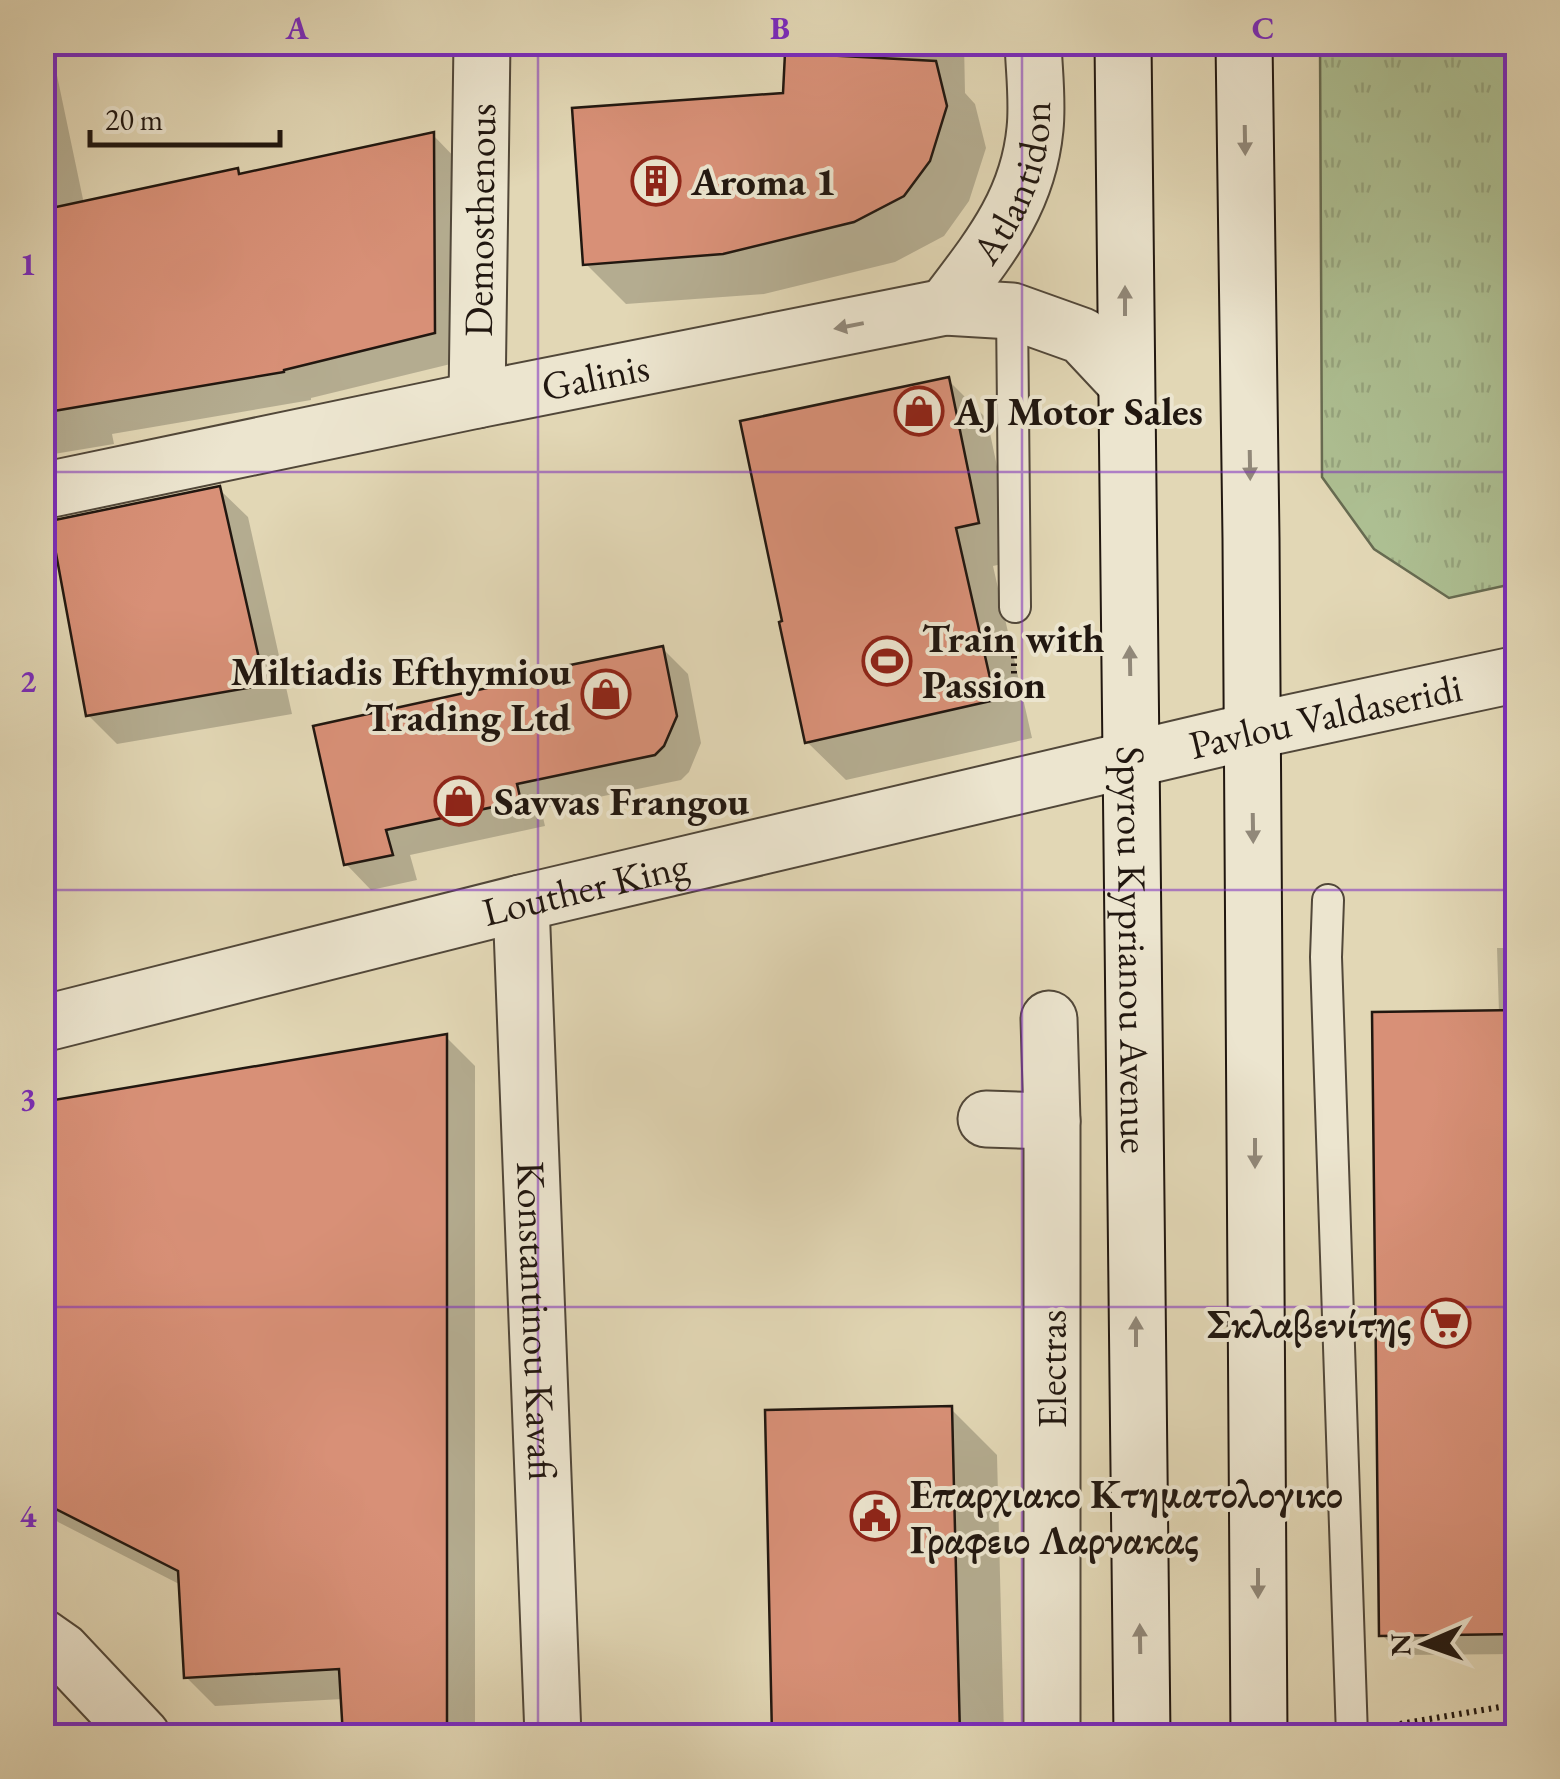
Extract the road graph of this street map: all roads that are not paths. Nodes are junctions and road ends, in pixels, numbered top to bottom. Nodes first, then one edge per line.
1 (482, 42) edge
2 (1033, 42) edge
3 (1123, 42) edge
4 (1244, 42) edge
5 (944, 306) junction
6 (1012, 311) junction
7 (1126, 384) junction
8 (476, 400) junction
9 (42, 490) edge
10 (1015, 607) dead end
11 (1518, 674) edge
12 (1252, 731) junction
13 (1132, 758) junction
14 (1328, 900) dead end
15 (522, 902) junction
16 (1049, 1019) dead end
17 (42, 1024) edge
18 (986, 1119) dead end
19 (1052, 1120) junction
20 (42, 1638) edge
21 (1352, 1734) edge
22 (142, 1736) edge
23 (554, 1736) edge
24 (1052, 1736) edge
25 (1142, 1736) edge
26 (1259, 1736) edge

1 - 8 street, Demosthenous
2 - 5 street, Atlantidon
7 -> 3 street, Spyrou Kyprianou Avenue
4 -> 12 street
5 - 6 street, Galinis
5 -> 8 street, Galinis
6 - 7 street, Galinis
6 - 10 lane
13 -> 7 street, Spyrou Kyprianou Avenue
8 - 9 street, Galinis
11 - 12 street, Pavlou Valdaseridi
12 - 13 street, Pavlou Valdaseridi
12 -> 26 street
13 - 15 street, Louther King
25 -> 13 street, Spyrou Kyprianou Avenue
14 - 21 lane
15 - 17 street, Louther King
15 - 23 street, Konstantinou Kavafi
16 - 19 street, Electras
18 - 19 street
19 - 24 street, Electras
20 - 22 street

